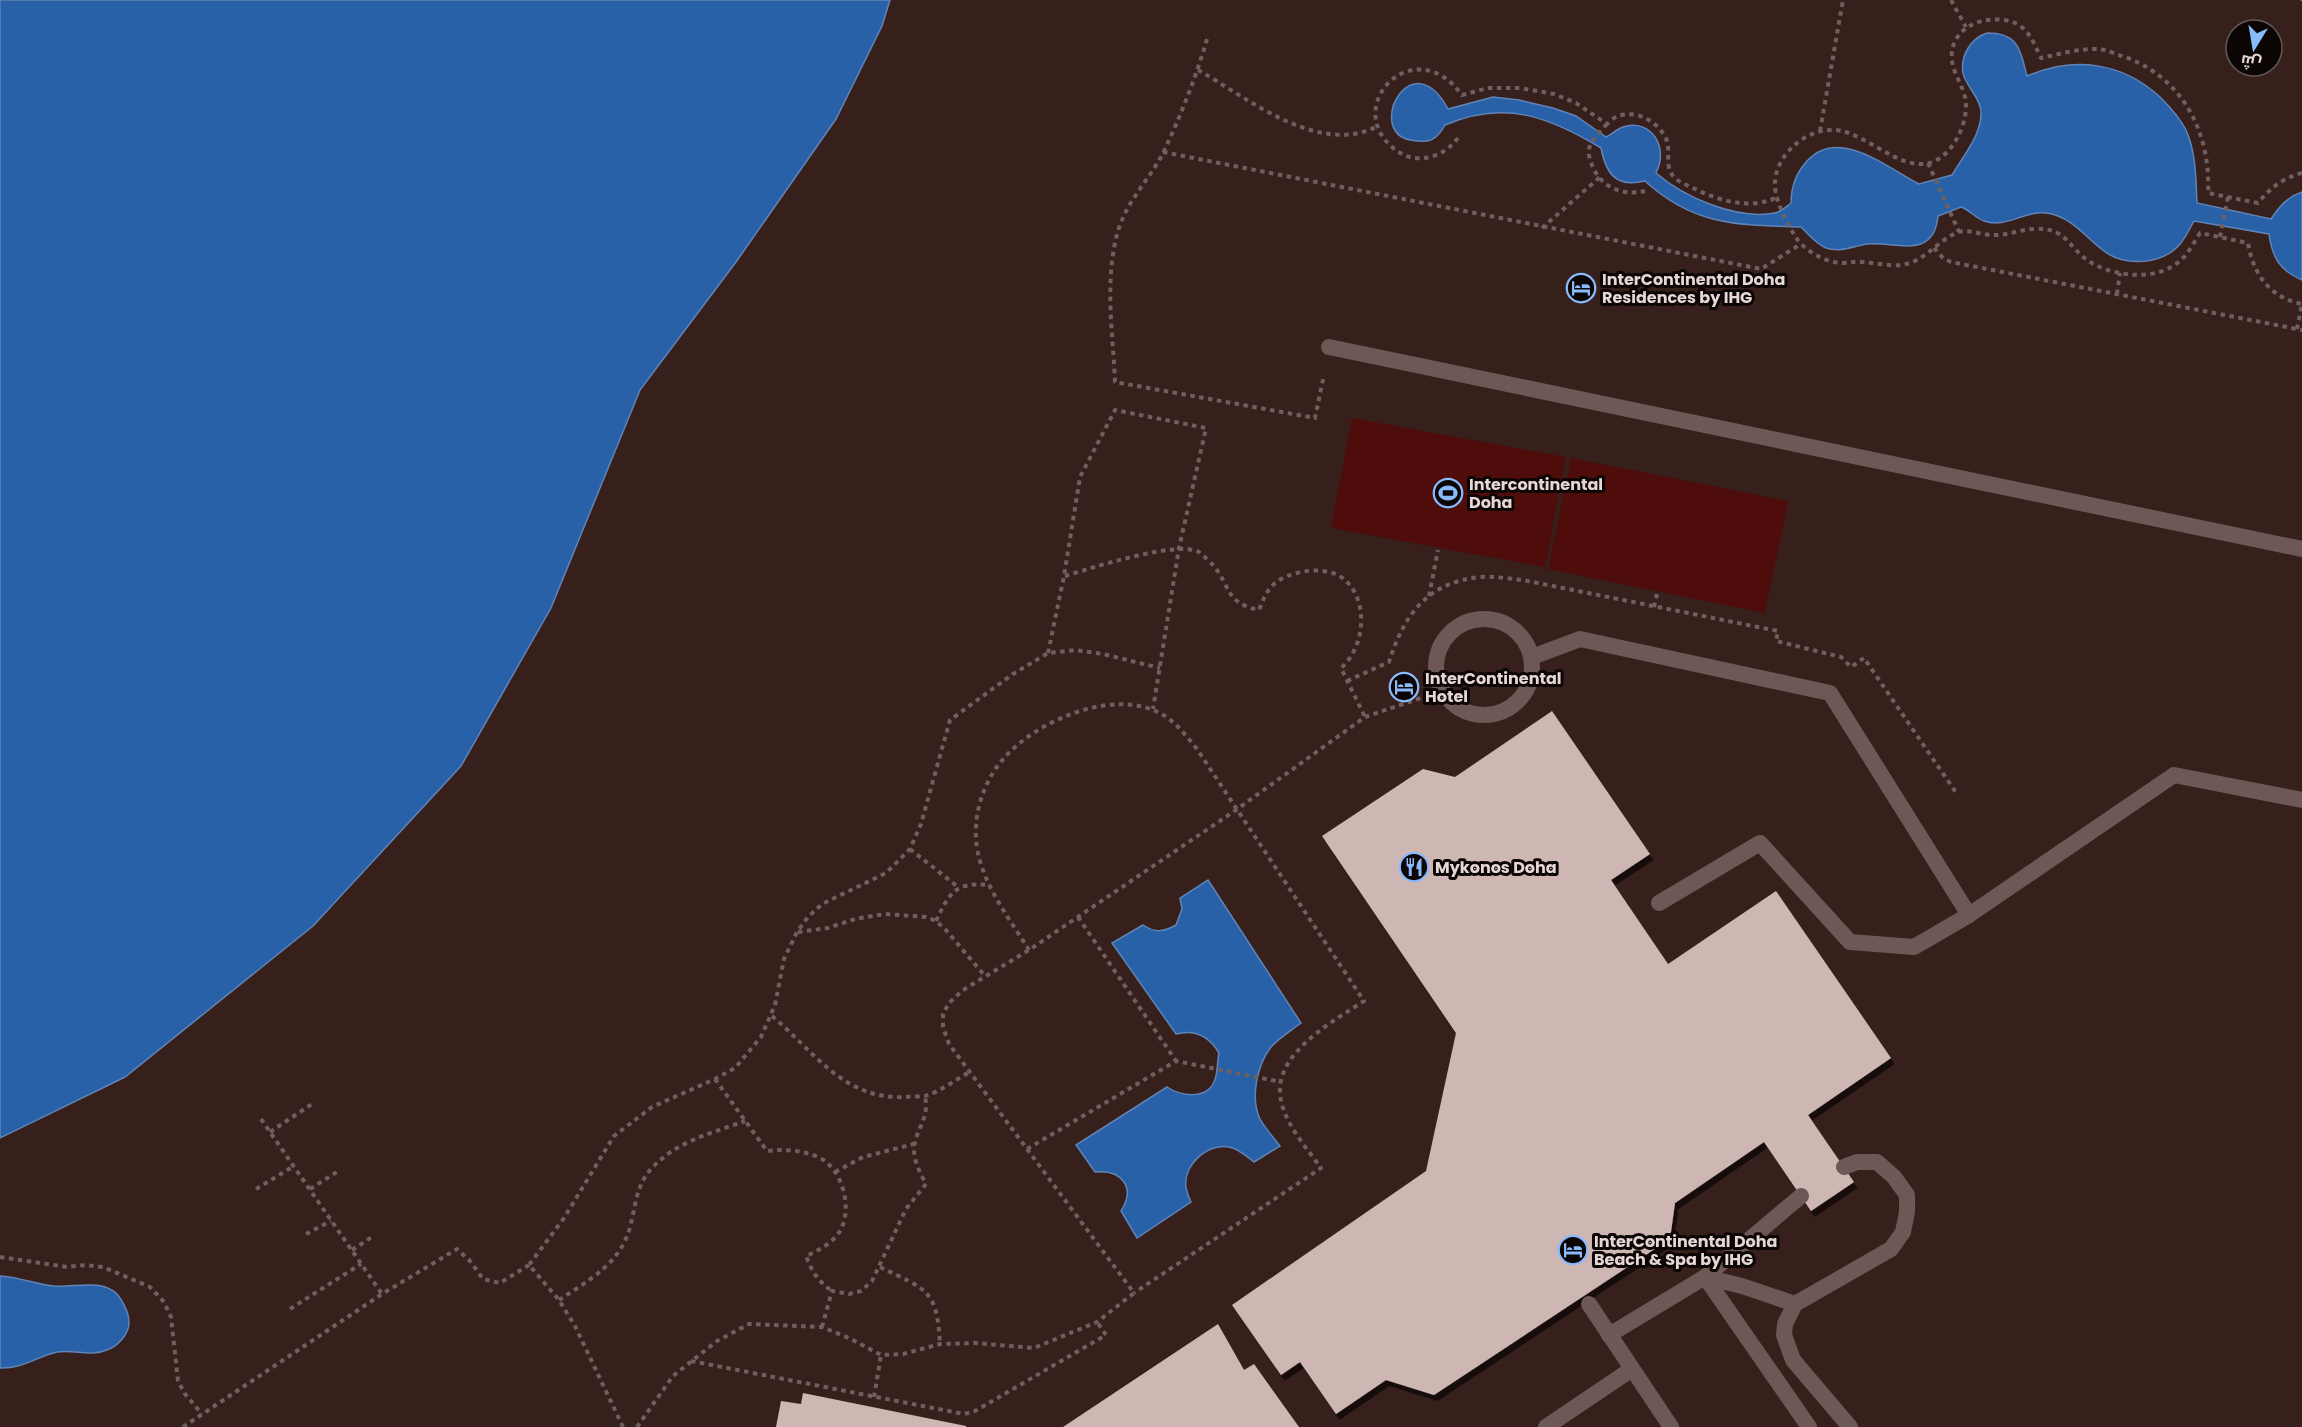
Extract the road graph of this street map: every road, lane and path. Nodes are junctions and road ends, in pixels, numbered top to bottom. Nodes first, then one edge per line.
1 (1843, 0) edge
2 (1951, 0) edge
3 (1966, 27) junction
4 (1207, 39) dead end
5 (1198, 70) junction
6 (1378, 126) junction
7 (1605, 126) junction
8 (1820, 131) junction
9 (1458, 138) dead end
10 (1163, 152) junction
11 (1928, 163) junction
12 (2302, 173) edge
13 (1600, 177) junction
14 (1645, 191) dead end
15 (1778, 197) junction
16 (2228, 197) junction
17 (1542, 228) junction
18 (1959, 232) junction
19 (2220, 237) junction
20 (1801, 244) junction
21 (1934, 248) junction
22 (2120, 273) junction
23 (2117, 294) junction
24 (2302, 304) edge
25 (2299, 329) edge
26 (1329, 347) joint
27 (1179, 548) junction
28 (2302, 549) edge
29 (1438, 550) dead end
30 (1064, 576) junction
31 (1657, 594) dead end
32 (1429, 596) dead end
33 (1654, 607) dead end
34 (1048, 653) junction
35 (1532, 657) junction
36 (1160, 668) junction
37 (1441, 691) junction
38 (1153, 710) junction
39 (1365, 717) junction
40 (2302, 800) edge
41 (1236, 810) junction
42 (910, 849) junction
43 (989, 885) junction
44 (957, 887) junction
45 (1659, 903) dead end
46 (1969, 915) junction
47 (1078, 917) junction
48 (936, 921) junction
49 (797, 932) junction
50 (1029, 950) junction
51 (985, 976) junction
52 (772, 1016) junction
53 (1176, 1060) junction
54 (970, 1072) junction
55 (715, 1079) junction
56 (1281, 1082) junction
57 (925, 1096) junction
58 (315, 1102) dead end
59 (261, 1119) dead end
60 (746, 1121) junction
61 (270, 1132) junction
62 (914, 1144) junction
63 (1027, 1149) junction
64 (294, 1166) junction
65 (1844, 1167) dead end
66 (340, 1170) dead end
67 (835, 1172) junction
68 (256, 1189) dead end
69 (310, 1189) junction
70 (1801, 1196) dead end
71 (331, 1221) junction
72 (306, 1234) dead end
73 (372, 1237) dead end
74 (352, 1250) junction
75 (0, 1257) edge
76 (361, 1264) junction
77 (529, 1265) junction
78 (880, 1267) junction
79 (1705, 1277) junction
80 (832, 1291) junction
81 (1134, 1293) junction
82 (382, 1294) junction
83 (559, 1300) junction
84 (1589, 1304) dead end
85 (1795, 1304) junction
86 (290, 1309) dead end
87 (1097, 1323) junction
88 (822, 1328) junction
89 (1609, 1335) junction
90 (940, 1344) junction
91 (881, 1355) junction
92 (690, 1361) junction
93 (1632, 1369) junction
94 (874, 1398) junction
95 (202, 1414) junction
96 (183, 1427) edge
97 (623, 1427) edge
98 (637, 1427) edge
99 (1546, 1427) edge
100 (1671, 1427) edge
101 (1809, 1427) edge
102 (1850, 1427) edge

1 - 8 path
2 - 3 path
3 - 11 path
3 - 16 path
4 - 5 path
5 - 6 path
5 - 10 path
6 - 7 path
6 - 9 path
7 - 13 path
7 - 15 path
8 - 11 path
8 - 15 path
10 - 17 path
10 - 26 path
11 - 18 path
12 - 16 path
13 - 14 path
13 - 17 path
15 - 20 path
16 - 19 path
17 - 20 path
18 - 21 path
18 - 22 path
19 - 22 path
19 - 24 path
20 - 21 path
21 - 23 path
22 - 23 path
23 - 25 path
24 - 25 path
26 - 28 lane
27 - 30 path
27 - 30 path
27 - 36 path
27 - 39 path
29 - 32 path
30 - 34 path
31 - 33 path
34 - 36 path
34 - 42 path
35 - 37 lane
35 - 37 lane
35 - 46 lane
36 - 38 path
37 - 39 path
38 - 41 path
38 - 43 path
39 - 41 path
40 - 46 lane
41 - 47 path
41 - 56 path
42 - 44 path
42 - 49 path
43 - 44 path
43 - 50 path
44 - 48 path
45 - 46 lane
47 - 50 path
47 - 53 path
48 - 49 path
48 - 51 path
49 - 52 path
50 - 51 path
51 - 54 path
52 - 55 path
52 - 57 path
53 - 56 path
53 - 63 path
54 - 57 path
54 - 63 path
55 - 60 path
55 - 77 path
56 - 81 path
57 - 62 path
58 - 61 path
59 - 61 path
60 - 67 path
60 - 83 path
61 - 64 path
62 - 67 path
62 - 78 path
63 - 81 path
64 - 68 path
64 - 69 path
65 - 85 lane
66 - 69 path
67 - 80 path
69 - 71 path
70 - 79 lane
71 - 72 path
71 - 74 path
73 - 74 path
74 - 76 path
75 - 95 path
76 - 82 path
76 - 86 path
77 - 82 path
77 - 83 path
78 - 80 path
78 - 90 path
79 - 85 lane
79 - 89 lane
79 - 101 lane
80 - 88 path
81 - 87 path
82 - 95 path
83 - 97 path
84 - 89 lane
85 - 102 lane
87 - 90 path
87 - 94 path
88 - 91 path
88 - 92 path
89 - 93 lane
90 - 91 path
91 - 94 path
92 - 94 path
92 - 98 path
93 - 99 lane
93 - 100 lane
95 - 96 path

